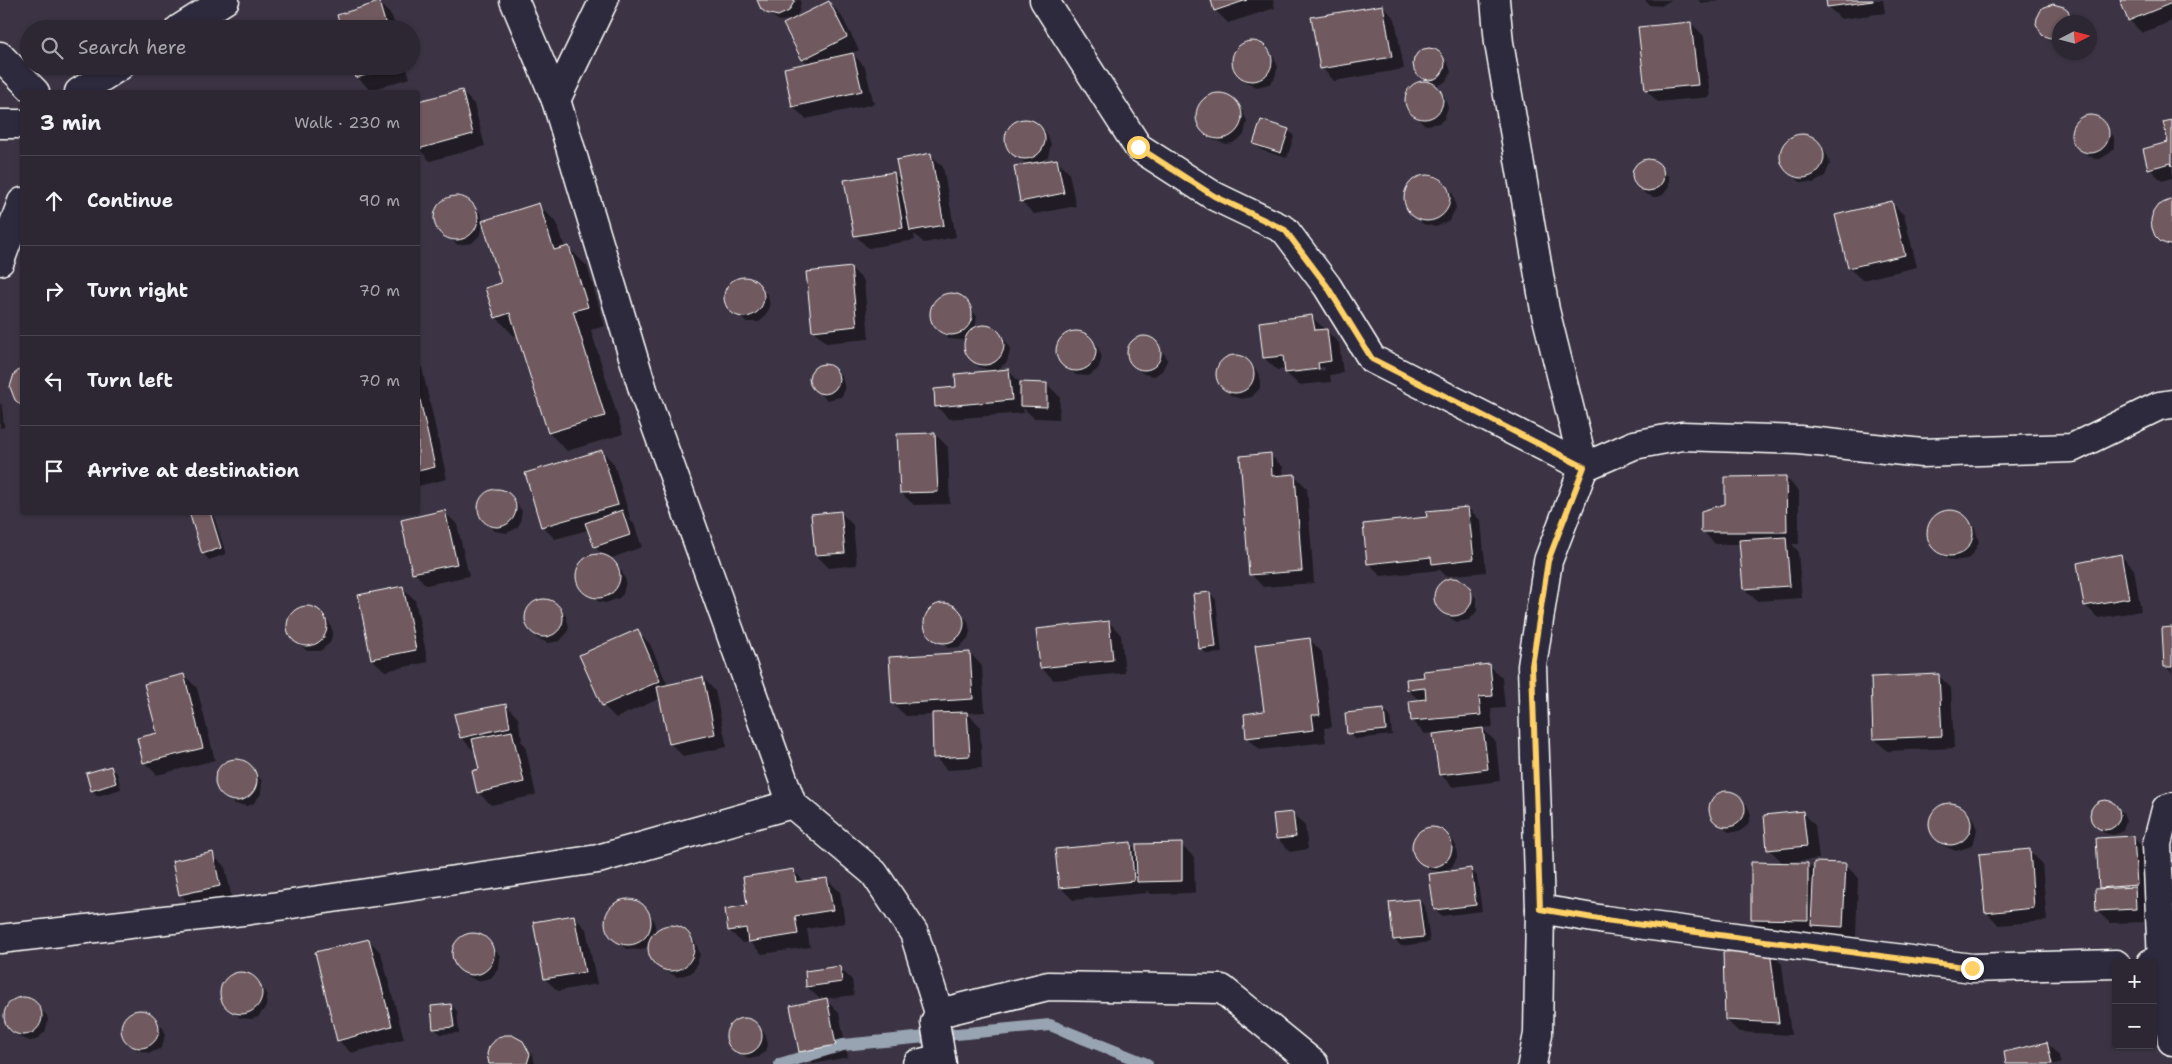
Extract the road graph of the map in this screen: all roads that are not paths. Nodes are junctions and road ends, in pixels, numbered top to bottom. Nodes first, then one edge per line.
1 (225, 0) edge
2 (514, 0) edge
3 (604, 0) edge
4 (1044, 0) edge
5 (1495, 0) edge
6 (193, 20) edge
7 (0, 56) edge
8 (106, 75) edge
9 (33, 90) edge
10 (82, 90) edge
11 (556, 100) junction
12 (0, 124) edge
13 (20, 124) edge
14 (20, 207) edge
15 (0, 261) edge
16 (2168, 398) edge
17 (1584, 467) junction
18 (792, 804) junction
19 (2172, 807) edge
20 (1540, 909) junction
21 (0, 939) edge
22 (2157, 959) edge
23 (2157, 963) edge
24 (2112, 964) edge
25 (939, 1013) junction
26 (2172, 1041) edge
27 (933, 1062) edge
28 (1314, 1064) edge
29 (1532, 1064) edge

1 - 6 street
2 - 11 street
3 - 11 street
4 - 17 street
5 - 17 street
7 - 9 street
8 - 10 street
11 - 18 street
12 - 13 street
14 - 15 street
16 - 17 street
17 - 20 street
18 - 21 street
18 - 25 street
19 - 22 street
20 - 24 street
20 - 29 street
23 - 26 street
25 - 27 street
25 - 28 street

